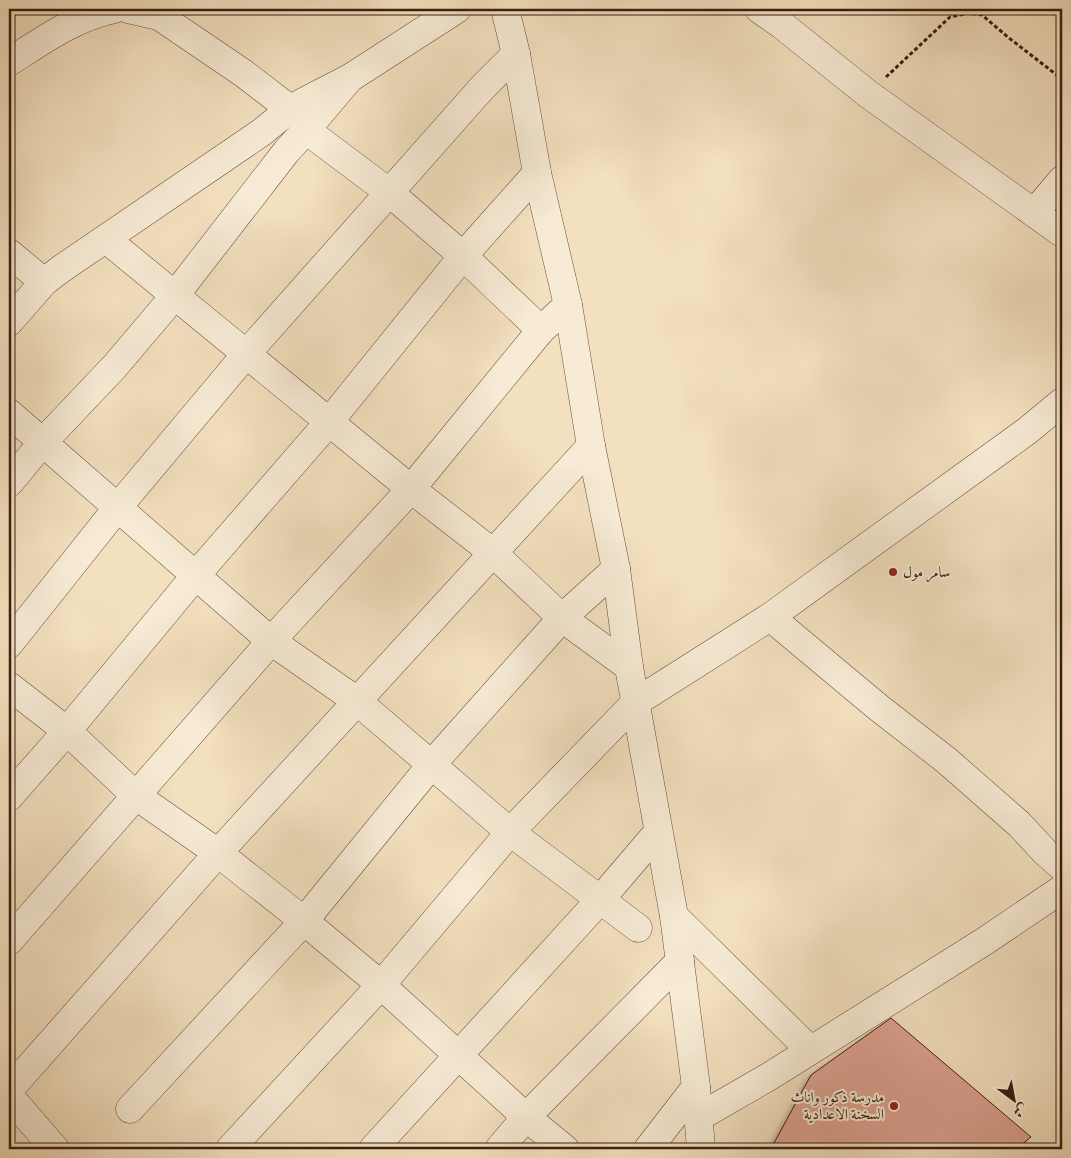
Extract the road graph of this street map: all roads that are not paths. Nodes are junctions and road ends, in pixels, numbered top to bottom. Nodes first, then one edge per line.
1 (114, 9) edge
2 (128, 9) edge
3 (456, 9) edge
4 (505, 9) edge
5 (759, 9) edge
6 (516, 54) junction
7 (9, 62) edge
8 (350, 78) junction
9 (290, 109) junction
10 (306, 130) junction
11 (262, 132) junction
12 (286, 152) junction
13 (536, 173) junction
14 (1062, 180) edge
15 (390, 192) junction
16 (1034, 213) junction
17 (1062, 233) edge
18 (106, 239) junction
19 (9, 253) edge
20 (463, 256) junction
21 (44, 282) junction
22 (176, 294) junction
23 (568, 306) junction
24 (9, 322) edge
25 (541, 330) junction
26 (247, 353) junction
27 (1062, 402) edge
28 (9, 413) edge
29 (329, 422) junction
30 (42, 442) junction
31 (591, 446) junction
32 (9, 483) edge
33 (411, 489) junction
34 (118, 507) junction
35 (492, 552) junction
36 (616, 569) junction
37 (196, 576) junction
38 (770, 617) junction
39 (562, 618) junction
40 (271, 641) junction
41 (9, 644) edge
42 (629, 667) junction
43 (9, 686) edge
44 (356, 701) junction
45 (636, 702) junction
46 (67, 731) junction
47 (432, 764) junction
48 (135, 794) junction
49 (9, 797) edge
50 (510, 832) junction
51 (658, 832) junction
52 (218, 853) junction
53 (1062, 867) edge
54 (1062, 889) edge
55 (599, 901) junction
56 (674, 916) junction
57 (304, 921) junction
58 (638, 928) dead end
59 (9, 941) edge
60 (680, 961) junction
61 (381, 985) junction
62 (810, 1050) junction
63 (458, 1055) junction
64 (696, 1087) junction
65 (9, 1090) edge
66 (9, 1096) edge
67 (130, 1109) dead end
68 (526, 1117) junction
69 (699, 1117) junction
70 (55, 1149) edge
71 (230, 1149) edge
72 (373, 1149) edge
73 (499, 1149) edge
74 (565, 1149) edge
75 (648, 1149) edge
76 (700, 1149) edge

1 - 7 street
2 - 9 street
3 - 8 street
4 - 6 street
5 - 16 street
6 - 13 street
6 - 15 street
8 - 9 street
8 - 10 street
9 - 11 street
10 - 12 street
10 - 15 street
11 - 12 street
11 - 18 street
12 - 22 street
13 - 20 street
13 - 23 street
14 - 16 street
15 - 20 street
15 - 26 street
16 - 17 street
18 - 21 street
18 - 22 street
19 - 21 street
20 - 25 street
20 - 29 street
21 - 24 street
22 - 26 street
22 - 30 street
23 - 25 street
23 - 31 street
25 - 33 street
26 - 29 street
26 - 34 street
27 - 38 street
28 - 30 street
29 - 33 street
29 - 37 street
30 - 32 street
30 - 34 street
31 - 35 street
31 - 36 street
33 - 35 street
33 - 40 street
34 - 37 street
34 - 41 street
35 - 39 street
35 - 44 street
36 - 39 street
36 - 42 street
37 - 40 street
37 - 46 street
38 - 45 street
38 - 53 street
39 - 42 street
39 - 47 street
40 - 44 street
40 - 48 street
42 - 45 street
43 - 46 street
44 - 47 street
44 - 52 street
45 - 50 street
45 - 51 street
46 - 48 street
46 - 49 street
47 - 50 street
47 - 57 street
48 - 52 street
48 - 59 street
50 - 55 street
50 - 61 street
51 - 55 street
51 - 56 street
52 - 57 street
52 - 65 street
54 - 62 street
55 - 58 street
55 - 63 street
56 - 60 street
56 - 62 street
57 - 61 street
57 - 67 street
60 - 64 street
60 - 68 street
61 - 63 street
61 - 71 street
62 - 69 street
63 - 68 street
63 - 72 street
64 - 69 street
64 - 75 street
66 - 70 street
68 - 73 street
68 - 74 street
69 - 76 street

